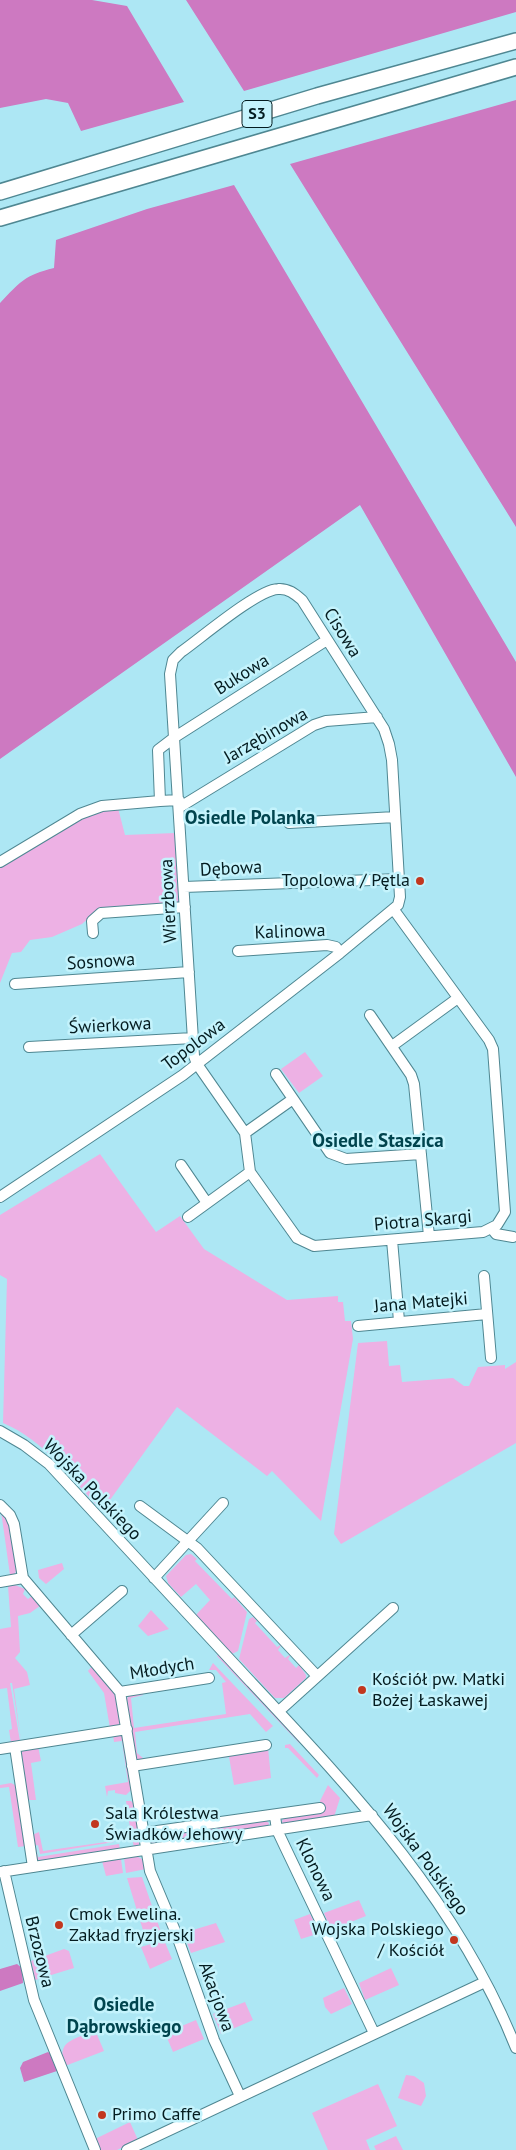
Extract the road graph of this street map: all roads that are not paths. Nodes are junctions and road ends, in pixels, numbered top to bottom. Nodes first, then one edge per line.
1 (516, 41) edge
2 (516, 67) edge
3 (0, 192) edge
4 (0, 218) edge
5 (327, 640) junction
6 (377, 717) junction
7 (175, 736) junction
8 (160, 801) junction
9 (179, 803) junction
10 (396, 817) junction
11 (289, 823) dead end
12 (0, 862) edge
13 (399, 879) junction
14 (184, 887) junction
15 (185, 907) junction
16 (396, 908) junction
17 (93, 933) dead end
18 (238, 951) dead end
19 (340, 953) junction
20 (189, 972) junction
21 (15, 984) dead end
22 (458, 998) junction
23 (370, 1015) dead end
24 (193, 1038) junction
25 (392, 1046) junction
26 (29, 1047) dead end
27 (197, 1064) junction
28 (276, 1074) dead end
29 (293, 1099) junction
30 (245, 1133) junction
31 (421, 1154) junction
32 (181, 1165) dead end
33 (250, 1172) junction
34 (0, 1197) edge
35 (207, 1203) junction
36 (188, 1217) dead end
37 (492, 1229) junction
38 (429, 1236) junction
39 (513, 1237) dead end
40 (392, 1240) junction
41 (484, 1276) dead end
42 (487, 1314) junction
43 (399, 1321) junction
44 (358, 1326) dead end
45 (491, 1358) dead end
46 (0, 1431) edge
47 (223, 1503) dead end
48 (0, 1505) edge
49 (140, 1506) dead end
50 (188, 1543) junction
51 (23, 1578) junction
52 (154, 1578) junction
53 (0, 1582) edge
54 (122, 1591) dead end
55 (393, 1608) dead end
56 (71, 1636) junction
57 (318, 1676) junction
58 (209, 1678) dead end
59 (120, 1692) junction
60 (279, 1711) junction
61 (128, 1729) junction
62 (266, 1745) dead end
63 (15, 1746) junction
64 (0, 1749) edge
65 (132, 1766) junction
66 (320, 1808) dead end
67 (372, 1815) junction
68 (275, 1816) junction
69 (277, 1830) junction
70 (143, 1833) junction
71 (145, 1851) junction
72 (33, 1867) junction
73 (2, 1871) edge
74 (485, 1982) junction
75 (374, 2033) junction
76 (516, 2048) edge
77 (240, 2096) junction
78 (95, 2150) edge
79 (127, 2150) edge

1 - 3 highway, S3
2 - 4 highway, S3
5 - 6 street, Cisowa
5 - 7 street, Bukowa
5 - 7 street, Cisowa
6 - 9 street, Jarzębinowa
6 - 10 street, Cisowa
7 - 8 street, Bukowa
7 - 9 street, Wierzbowa
8 - 9 street
8 - 12 street
9 - 14 street, Wierzbowa
10 - 11 street
10 - 13 street, Cisowa
13 - 14 street, Dębowa
13 - 16 street, Cisowa
14 - 15 street, Wierzbowa
15 - 17 street
15 - 20 street, Wierzbowa
16 - 19 street, Topolowa
16 - 22 street, Piotra Skargi
18 - 19 street, Kalinowa
19 - 27 street, Topolowa
20 - 21 street, Sosnowa
20 - 24 street, Wierzbowa
22 - 25 street
22 - 37 street, Piotra Skargi
23 - 25 street
24 - 26 street, Świerkowa
24 - 27 street, Wierzbowa
25 - 31 street
27 - 30 street, Piotra Skargi
27 - 34 street, Topolowa
28 - 29 street
29 - 30 street
29 - 31 street
30 - 33 street, Piotra Skargi
31 - 38 street
32 - 35 street
33 - 35 street
33 - 40 street, Piotra Skargi
35 - 36 street
37 - 38 street, Piotra Skargi
37 - 39 street
38 - 40 street, Piotra Skargi
40 - 43 street
41 - 42 street
42 - 43 street, Jana Matejki
42 - 45 street
43 - 44 street, Jana Matejki
46 - 52 street, Wojska Polskiego
47 - 50 street
48 - 51 street
49 - 50 street, Wojska Polskiego
50 - 52 street
50 - 57 street, Wojska Polskiego
51 - 53 street
51 - 56 street
52 - 60 street, Wojska Polskiego
54 - 56 street
55 - 57 street
56 - 59 street
57 - 60 street
58 - 59 street, Młodych
59 - 61 street, Akacjowa
60 - 67 street, Wojska Polskiego
61 - 63 street
61 - 65 street, Akacjowa
62 - 65 street
63 - 64 street
63 - 72 street
65 - 70 street, Akacjowa
66 - 68 street
67 - 69 street
67 - 74 street, Wojska Polskiego
68 - 69 street, Klonowa
68 - 70 street
69 - 71 street
69 - 75 street, Klonowa
70 - 71 street, Akacjowa
71 - 72 street
71 - 77 street, Akacjowa
72 - 73 street
73 - 78 street, Brzozowa
74 - 75 street
74 - 76 street, Wojska Polskiego
75 - 77 street
77 - 79 street

